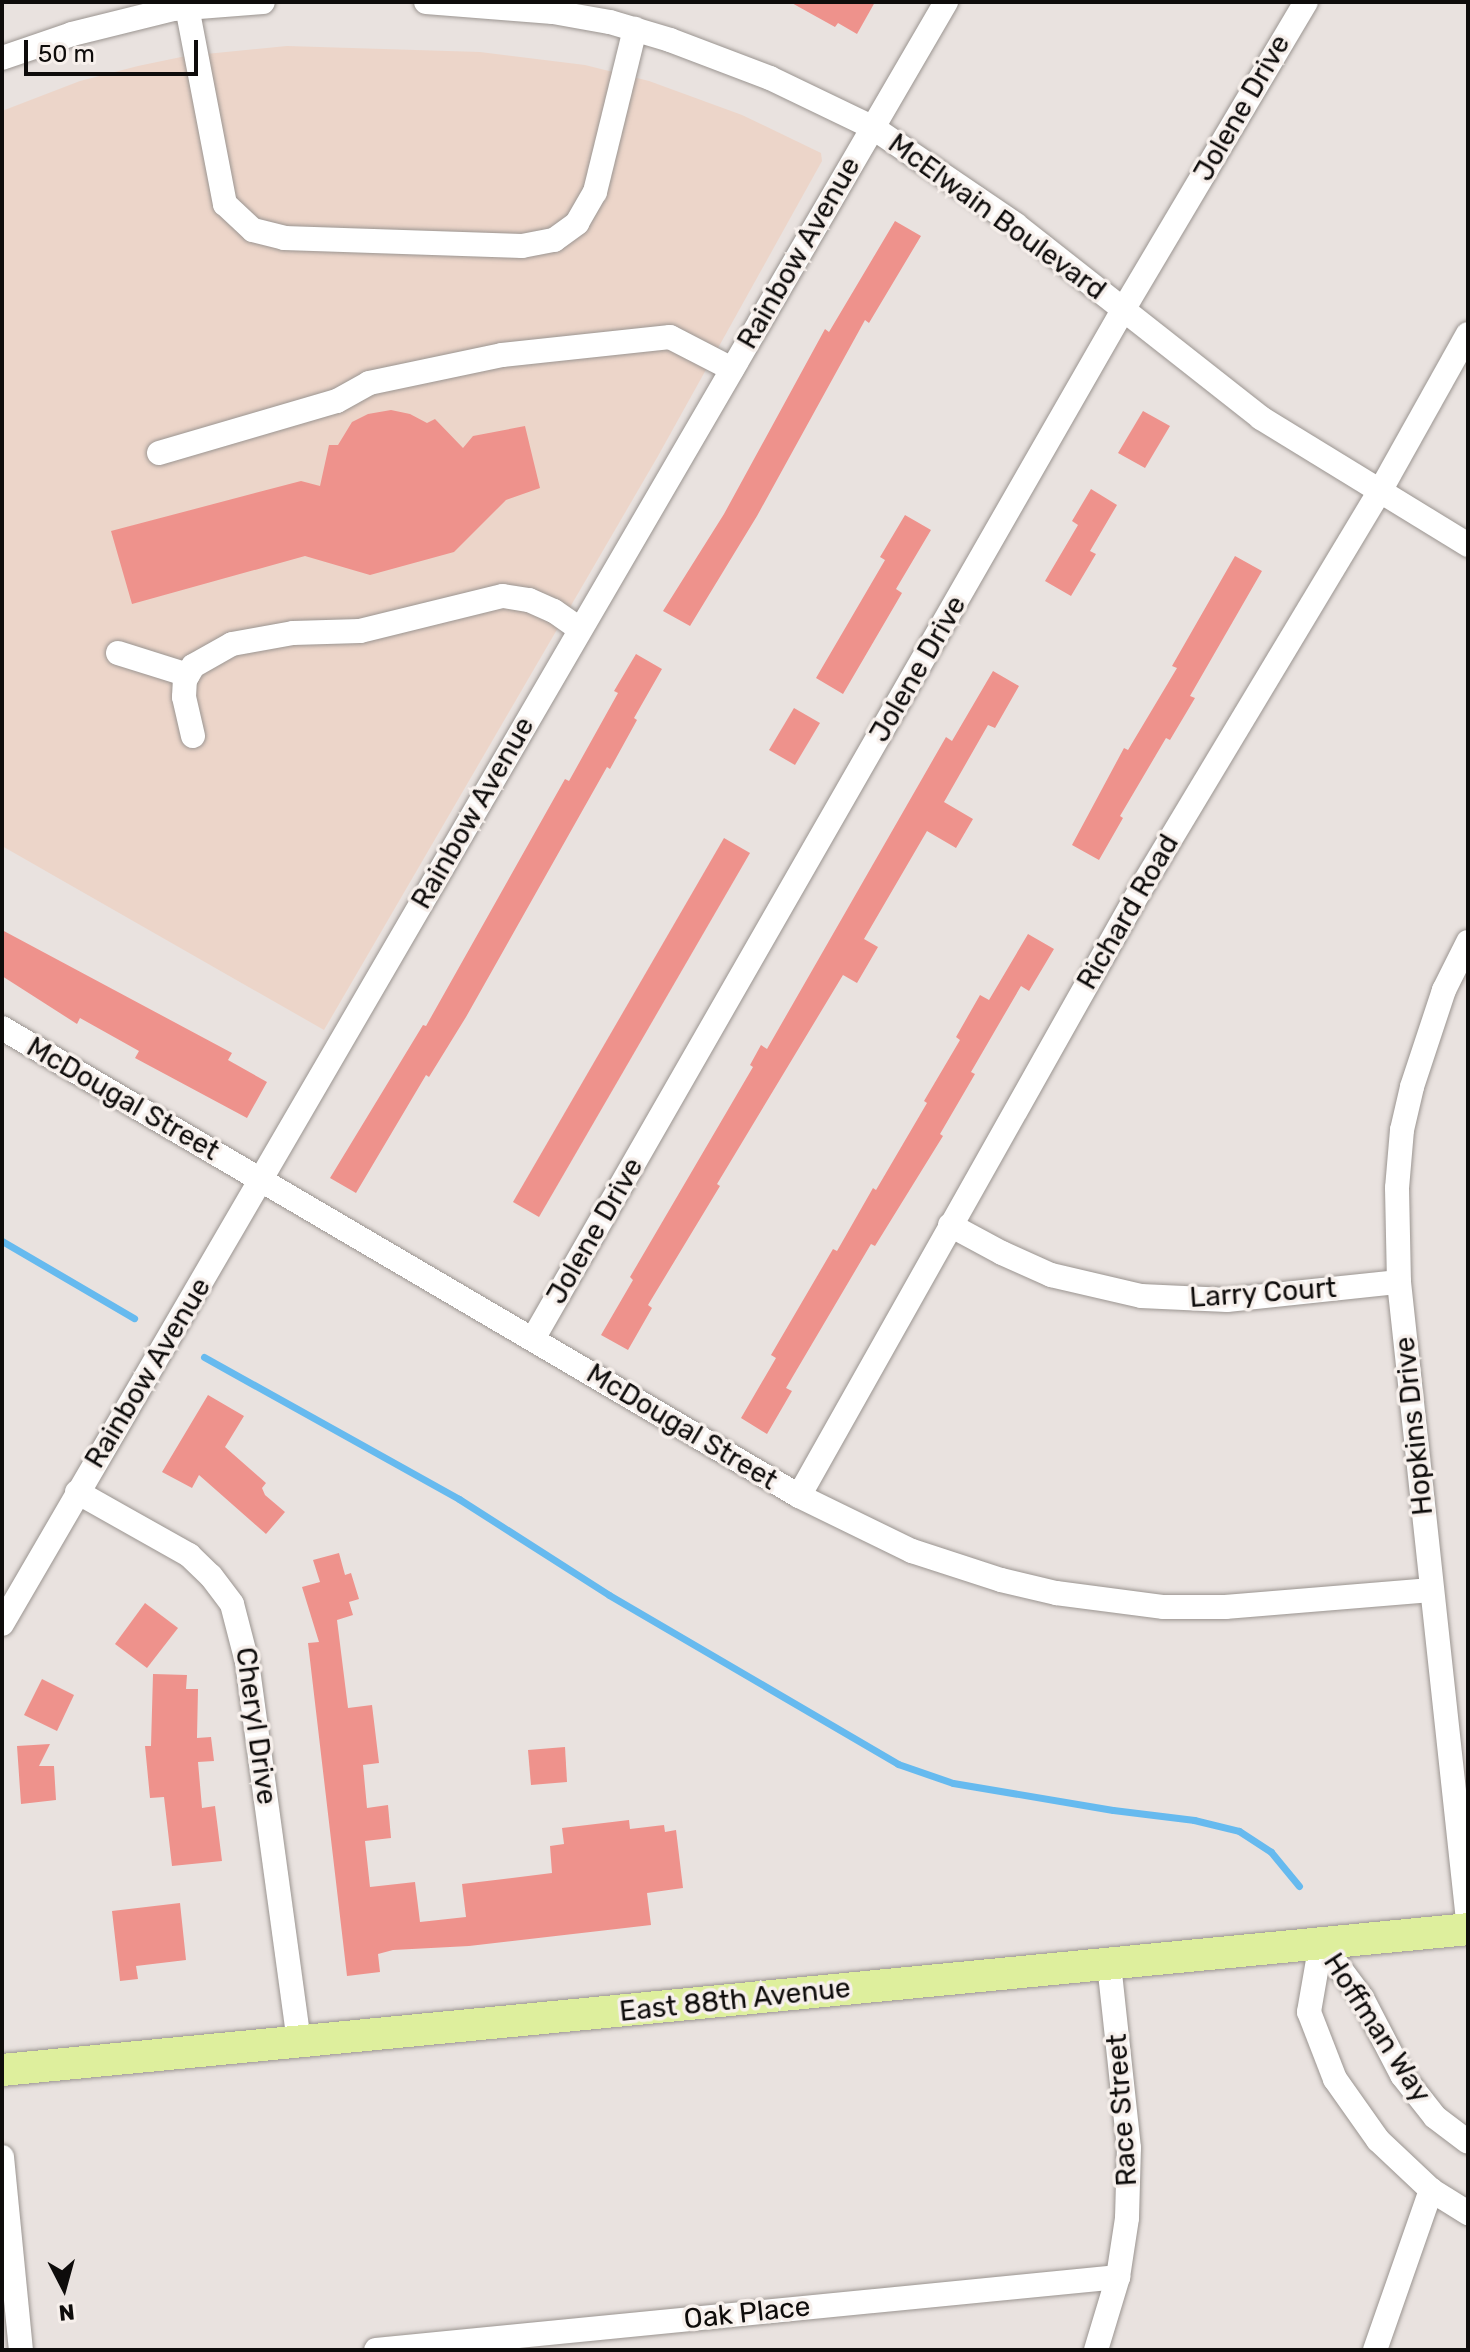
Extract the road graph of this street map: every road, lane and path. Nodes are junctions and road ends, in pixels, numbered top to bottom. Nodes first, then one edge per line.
1 (263, 2) edge
2 (426, 2) edge
3 (946, 2) edge
4 (1306, 2) edge
5 (187, 7) junction
6 (635, 29) junction
7 (2, 58) edge
8 (872, 127) junction
9 (1123, 310) junction
10 (1468, 334) edge
11 (732, 369) junction
12 (159, 453) dead end
13 (1379, 493) junction
14 (1468, 545) edge
15 (580, 629) junction
16 (118, 653) dead end
17 (188, 675) junction
18 (193, 736) dead end
19 (1468, 942) edge
20 (2, 1028) edge
21 (262, 1179) junction
22 (950, 1225) junction
23 (1399, 1282) junction
24 (533, 1339) junction
25 (77, 1492) junction
26 (799, 1496) junction
27 (1431, 1590) junction
28 (2, 1624) edge
29 (1468, 1920) edge
30 (1468, 1929) edge
31 (1321, 1943) junction
32 (1109, 1963) junction
33 (299, 2042) junction
34 (2, 2070) edge
35 (1468, 2142) edge
36 (2, 2157) edge
37 (1431, 2190) junction
38 (1468, 2213) edge
39 (1118, 2277) junction
40 (8, 2296) edge
41 (21, 2350) edge
42 (376, 2350) edge
43 (1096, 2350) edge
44 (1375, 2350) edge

1 - 5 street
2 - 6 street, McElwain Boulevard
3 - 8 street, Rainbow Avenue
4 - 9 street, Jolene Drive
5 - 6 street
5 - 7 street
6 - 8 street, McElwain Boulevard
8 - 9 street, McElwain Boulevard
8 - 11 street, Rainbow Avenue
9 - 13 street, McElwain Boulevard
9 - 24 street, Jolene Drive
10 - 13 street, Richard Road
11 - 12 street
11 - 15 street, Rainbow Avenue
13 - 14 street, McElwain Boulevard
13 - 22 street, Richard Road
15 - 17 street
15 - 21 street, Rainbow Avenue
16 - 17 street
17 - 18 street
19 - 23 street, Hopkins Drive
20 - 21 street, McDougal Street
21 - 24 street, McDougal Street
21 - 25 street, Rainbow Avenue
22 - 23 street, Larry Court
22 - 26 street, Richard Road
23 - 27 street, Hopkins Drive
24 - 26 street, McDougal Street
25 - 28 street, Rainbow Avenue
25 - 33 street, Cheryl Drive
26 - 27 street, McDougal Street
27 - 29 street, Hopkins Drive
30 - 31 main road, East 88th Avenue
31 - 32 main road, East 88th Avenue
31 - 35 street, Hoffman Way
31 - 37 street, Hoffman Way
32 - 33 main road, East 88th Avenue
32 - 39 street, Race Street
33 - 34 main road, East 88th Avenue
36 - 40 street
37 - 38 street, Hoffman Way
37 - 44 street
39 - 42 street, Oak Place
39 - 43 street, Race Street
40 - 41 street

